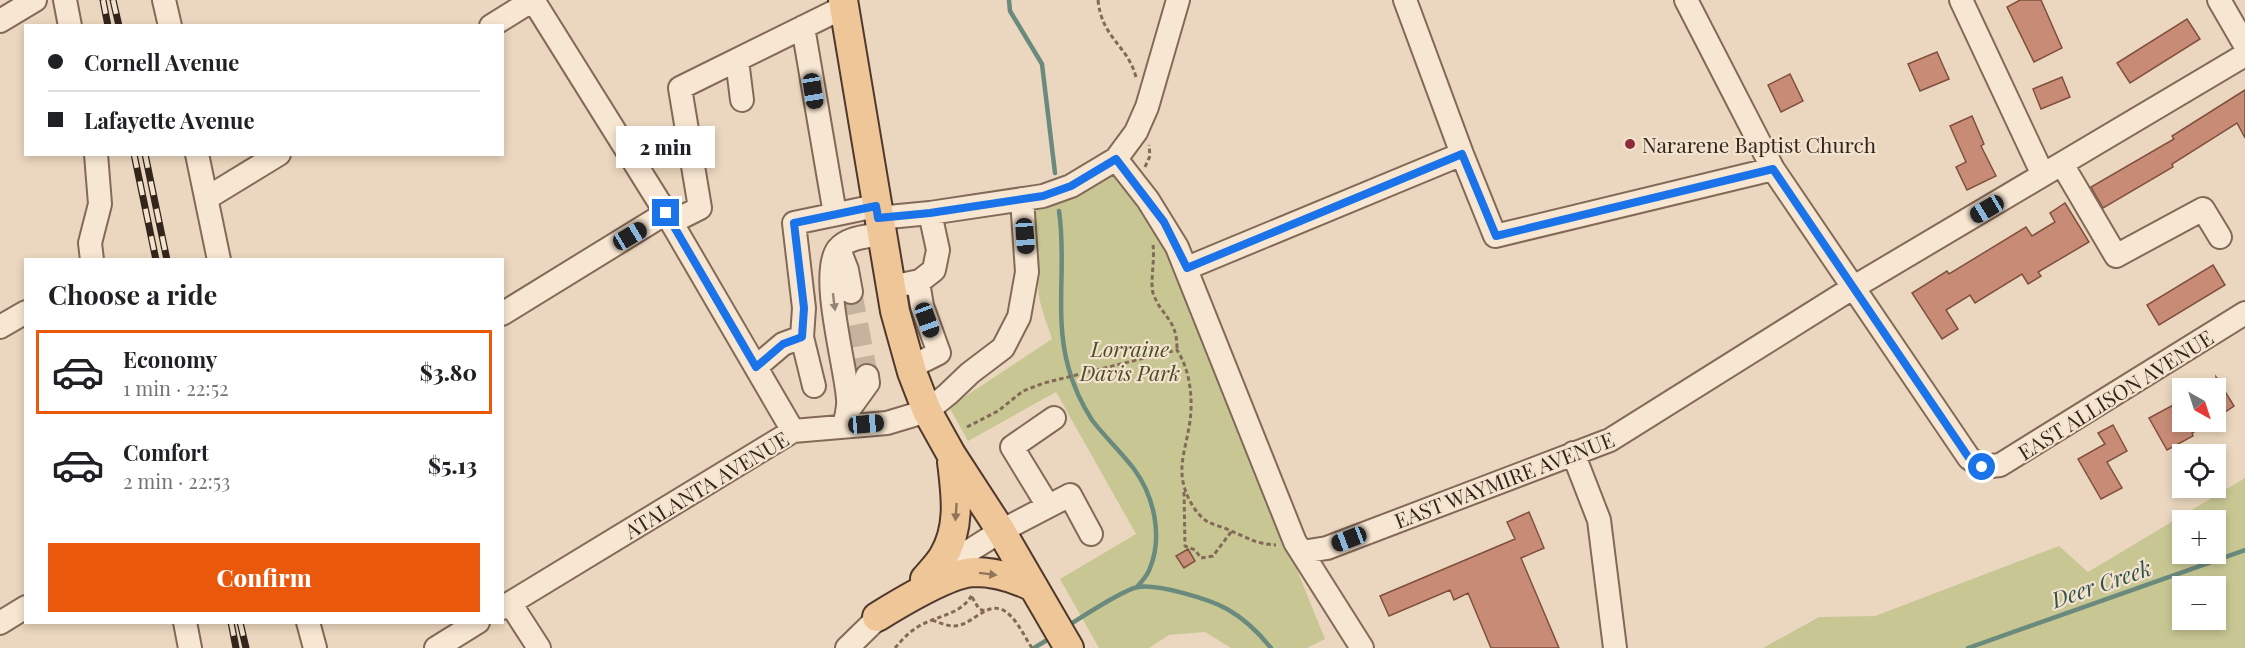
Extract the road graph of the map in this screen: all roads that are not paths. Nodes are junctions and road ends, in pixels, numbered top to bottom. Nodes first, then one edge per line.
1 (35, 0) edge
2 (65, 0) edge
3 (164, 0) edge
4 (533, 0) edge
5 (1178, 0) edge
6 (1405, 0) edge
7 (1686, 0) edge
8 (1961, 0) edge
9 (2219, 0) edge
10 (844, 3) edge
11 (0, 21) edge
12 (70, 24) edge
13 (170, 24) edge
14 (494, 24) edge
15 (803, 27) junction
16 (2245, 45) edge
17 (2245, 55) edge
18 (737, 60) junction
19 (742, 100) dead end
20 (1462, 154) junction
21 (96, 156) edge
22 (197, 156) edge
23 (276, 156) edge
24 (1116, 159) junction
25 (1773, 169) junction
26 (2053, 170) junction
27 (207, 198) junction
28 (1022, 199) junction
29 (930, 213) junction
30 (835, 214) junction
31 (669, 218) junction
32 (878, 220) junction
33 (2220, 237) dead end
34 (839, 249) junction
35 (92, 258) edge
36 (219, 258) edge
37 (1187, 268) junction
38 (918, 282) junction
39 (890, 286) junction
40 (1854, 287) junction
41 (851, 292) tunnel mouth
42 (24, 313) edge
43 (504, 313) edge
44 (2245, 313) edge
45 (0, 327) edge
46 (802, 337) junction
47 (756, 367) junction
48 (911, 367) junction
49 (867, 376) tunnel mouth
50 (814, 386) dead end
51 (927, 411) junction
52 (1054, 418) dead end
53 (846, 419) junction
54 (793, 431) junction
55 (1573, 453) junction
56 (951, 454) junction
57 (1048, 507) junction
58 (1001, 531) junction
59 (1091, 534) dead end
60 (1299, 547) junction
61 (925, 579) junction
62 (1039, 597) junction
63 (506, 605) edge
64 (24, 609) edge
65 (877, 617) junction
66 (0, 623) edge
67 (185, 624) edge
68 (309, 624) edge
69 (475, 624) edge
70 (190, 648) edge
71 (315, 648) edge
72 (436, 648) edge
73 (539, 648) edge
74 (847, 648) edge
75 (1069, 648) edge
76 (1362, 648) edge
77 (1615, 648) edge

1 - 11 street
2 - 12 street
3 - 13 street
4 - 14 street
4 - 31 street
5 - 24 street
6 - 20 street
7 - 25 street
8 - 26 street
9 - 16 street
10 - 15 street
10 - 32 main road
15 - 18 street
15 - 30 street
17 - 26 street, EAST WAYMIRE AVENUE
18 - 19 street
18 - 31 street
20 - 25 street
20 - 37 street
21 - 35 street
22 - 27 street
23 - 27 street
24 - 28 street
24 - 37 street
25 - 40 street
26 - 33 street
26 - 40 street, EAST WAYMIRE AVENUE
27 - 36 street
28 - 29 street
28 - 51 street
29 - 32 street
29 - 38 street
30 - 32 street
30 - 46 street
31 - 43 street
31 - 47 street
32 - 34 street
32 - 39 main road
34 - 41 street
34 -> 53 street
37 - 60 street
38 - 39 street
38 - 48 street
39 - 48 main road
40 - 44 street, EAST ALLISON AVENUE
40 - 55 street, EAST WAYMIRE AVENUE
42 - 45 street
46 - 47 street
46 - 50 street
47 - 54 street
48 - 51 main road
49 - 53 street
51 - 53 street, ATALANTA AVENUE
51 - 56 main road
52 - 57 street
53 - 54 street, ATALANTA AVENUE
54 - 63 street, ATALANTA AVENUE
55 - 60 street, EAST WAYMIRE AVENUE
55 - 77 street
56 - 58 main road
56 -> 61 main road
57 - 58 street
57 - 59 street
58 - 61 street
58 - 62 main road
60 - 76 street
61 - 65 street
65 -> 62 main road
62 - 75 main road
63 - 73 street
64 - 66 street
65 - 74 street
67 - 70 street
68 - 71 street
69 - 72 street

